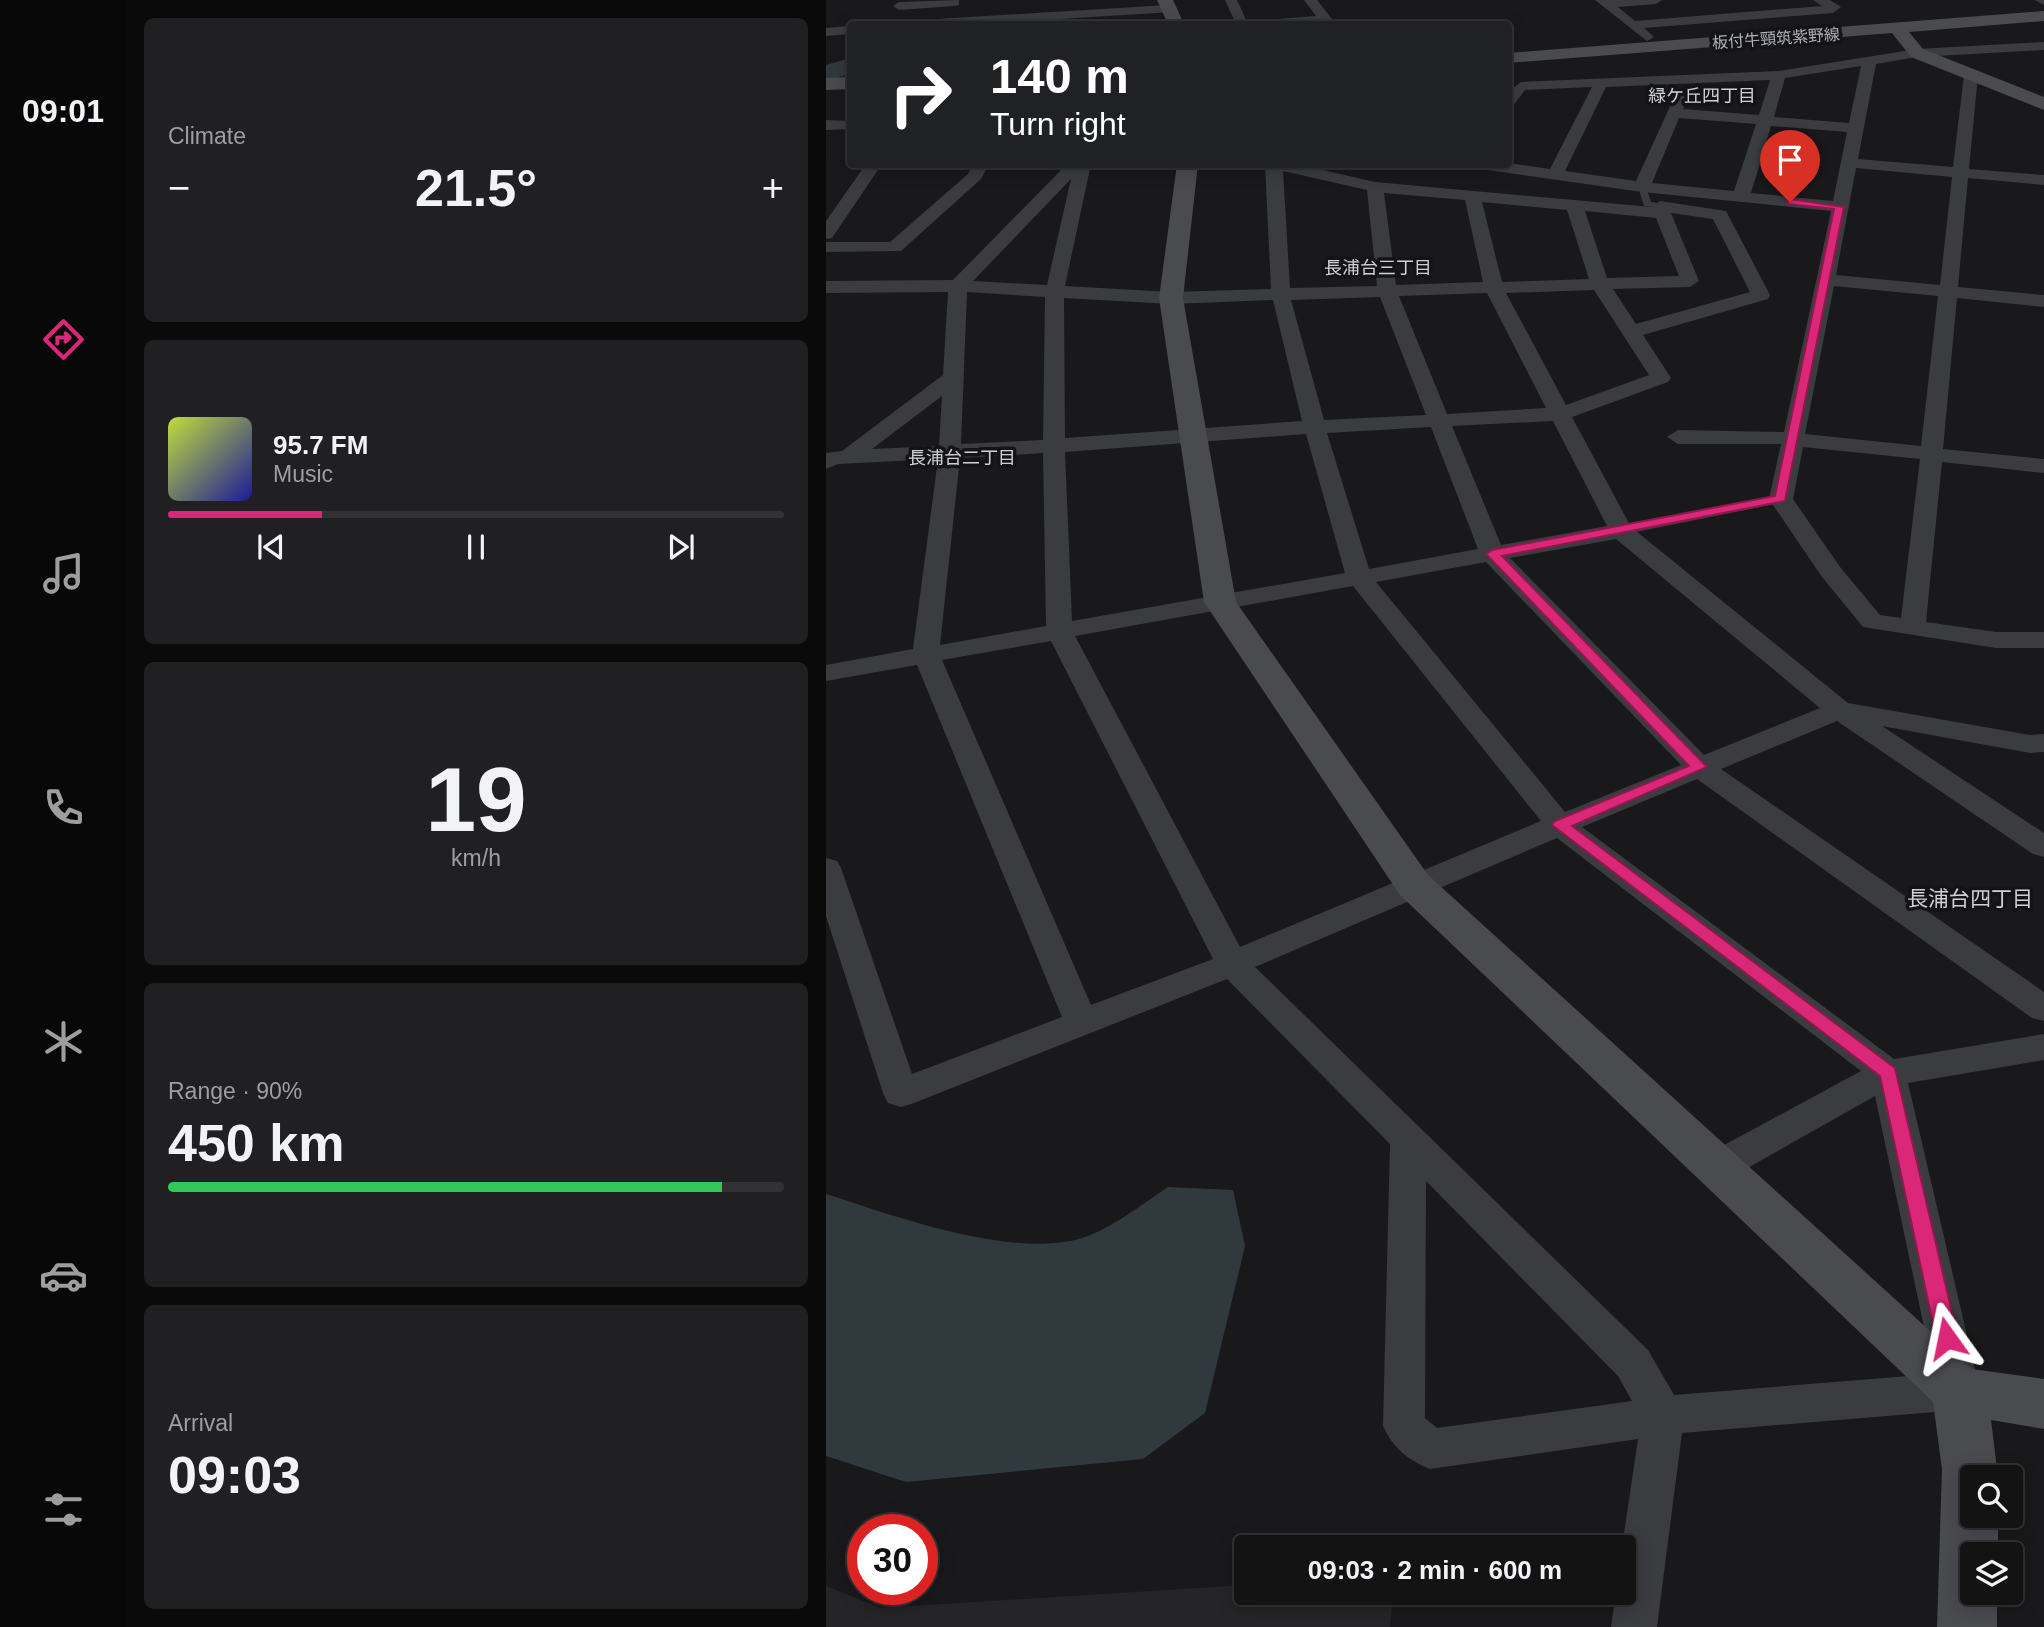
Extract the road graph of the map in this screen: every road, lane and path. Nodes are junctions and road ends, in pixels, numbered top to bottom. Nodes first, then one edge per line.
1 (1081, 0) edge
2 (1231, 0) edge
3 (1310, 0) edge
4 (1656, 0) edge
5 (1819, 0) edge
6 (972, 1) edge
7 (1603, 2) edge
8 (897, 3) edge
9 (1167, 4) edge
10 (2044, 13) edge
11 (1085, 14) junction
12 (900, 21) edge
13 (970, 21) edge
14 (1176, 21) edge
15 (1241, 21) edge
16 (1301, 21) edge
17 (1899, 24) junction
18 (1632, 25) junction
19 (847, 30) edge
20 (2044, 30) edge
21 (826, 32) edge
22 (1652, 42) junction
23 (2044, 46) edge
24 (1989, 49) junction
25 (1917, 53) junction
26 (1512, 55) edge
27 (1870, 59) junction
28 (1635, 61) junction
29 (2022, 61) dead end
30 (1779, 75) junction
31 (1971, 75) junction
32 (847, 77) edge
33 (1689, 79) junction
34 (828, 80) edge
35 (847, 83) edge
36 (1601, 83) junction
37 (1512, 98) edge
38 (2044, 104) edge
39 (1674, 113) junction
40 (1764, 121) junction
41 (826, 125) edge
42 (847, 125) edge
43 (1856, 128) junction
44 (1849, 163) junction
45 (871, 168) edge
46 (979, 168) edge
47 (1073, 168) edge
48 (1082, 168) edge
49 (1187, 168) edge
50 (1274, 168) edge
51 (1292, 168) edge
52 (1507, 168) edge
53 (1961, 173) junction
54 (1555, 175) junction
55 (2044, 180) edge
56 (1375, 187) junction
57 (1642, 187) junction
58 (1472, 194) junction
59 (1741, 197) junction
60 (1576, 207) junction
61 (1839, 207) junction
62 (1660, 209) junction
63 (826, 234) edge
64 (826, 247) edge
65 (1824, 279) junction
66 (1600, 284) junction
67 (958, 286) junction
68 (826, 287) edge
69 (1494, 288) junction
70 (1055, 291) junction
71 (1387, 291) junction
72 (1948, 292) junction
73 (1281, 296) junction
74 (1171, 298) junction
75 (2044, 301) edge
76 (1631, 332) junction
77 (954, 377) junction
78 (1562, 414) junction
79 (1441, 423) junction
80 (1315, 428) junction
81 (1195, 433) junction
82 (1678, 437) dead end
83 (1792, 439) junction
84 (1054, 446) junction
85 (950, 451) junction
86 (1931, 454) junction
87 (837, 459) edge
88 (2044, 467) edge
89 (1781, 499) junction
90 (1621, 531) junction
91 (1492, 554) junction
92 (1359, 577) junction
93 (1220, 602) junction
94 (1913, 628) junction
95 (1059, 631) junction
96 (2044, 640) edge
97 (926, 655) junction
98 (826, 673) edge
99 (1839, 710) junction
100 (2044, 743) edge
101 (1699, 767) junction
102 (1560, 825) junction
103 (2044, 847) edge
104 (826, 868) edge
105 (1414, 885) junction
106 (1232, 964) junction
107 (2044, 1009) edge
108 (1082, 1023) junction
109 (2044, 1047) edge
110 (1888, 1073) junction
111 (1408, 1140) junction
112 (1715, 1168) junction
113 (1959, 1391) junction
114 (2044, 1404) edge
115 (1663, 1416) junction
116 (1634, 1627) edge
117 (1967, 1627) edge

1 - 11 street
2 - 15 street
3 - 16 street
4 - 7 street
5 - 18 street
6 - 8 street
7 - 18 street
8 - 12 street
9 - 11 street
9 - 14 street
10 - 17 street, 板付牛頸筑紫野線
11 - 13 street
17 - 20 street
17 - 22 street, 板付牛頸筑紫野線
17 - 25 street
17 - 28 street, 板付牛頸筑紫野線
18 - 22 street
19 - 21 street
22 - 28 street, 板付牛頸筑紫野線
23 - 24 street
24 - 25 street
24 - 29 street
25 - 27 street
25 - 31 street
26 - 28 street, 板付牛頸筑紫野線
27 - 30 street
27 - 43 street
28 - 33 street
28 - 36 street
30 - 33 street
30 - 40 street
31 - 38 street
31 - 53 street
32 - 34 street
33 - 39 street
34 - 35 street
36 - 37 street
36 - 54 street
39 - 40 street
39 - 57 street
40 - 43 street
40 - 59 street
41 - 42 street
43 - 44 street
44 - 53 street
44 - 61 street
45 - 63 street
46 - 64 street
47 - 67 street
48 - 70 street
49 - 74 street
50 - 73 street
51 - 56 street
52 - 54 street
53 - 55 street
53 - 72 street
54 - 57 street
56 - 58 street
56 - 71 street
57 - 59 street
57 - 62 lane
58 - 60 street
58 - 69 street
59 - 61 street
60 - 62 street
60 - 66 street
61 - 65 street
62 - 66 street
62 - 76 street
65 - 72 street
65 - 83 street
66 - 69 street
66 - 76 street
67 - 68 street
67 - 70 street
67 - 77 street
69 - 71 street
69 - 78 street
70 - 74 street
70 - 84 street
71 - 73 street
71 - 79 street
72 - 75 street
72 - 86 street
73 - 74 street
73 - 80 street
74 - 81 street
76 - 78 street
77 - 85 street
77 - 87 street
78 - 79 street
78 - 90 street
79 - 80 street
79 - 91 street
80 - 81 street
80 - 92 street
81 - 84 street
81 - 93 street
82 - 83 street
83 - 86 street
83 - 89 street
84 - 85 street
84 - 95 street
85 - 87 street
85 - 97 street
86 - 88 street
86 - 94 street
89 - 90 lane
89 - 94 street
90 - 91 street
90 - 99 street
91 - 92 street
91 - 101 street
92 - 93 street
92 - 102 street
93 - 95 street
93 - 105 street
94 - 96 street
95 - 97 street
95 - 106 street
97 - 98 street
97 - 108 street
99 - 100 street
99 - 101 street
99 - 103 street
101 - 102 street
101 - 107 street
102 - 105 street
102 - 110 street
104 - 108 street
105 - 106 street
105 - 112 street
106 - 108 street
106 - 111 street
109 - 110 street
110 - 112 street
110 - 113 street
111 - 115 street
111 - 115 street
112 - 113 street
113 - 114 street
113 - 115 street
113 - 117 street
115 - 116 street

